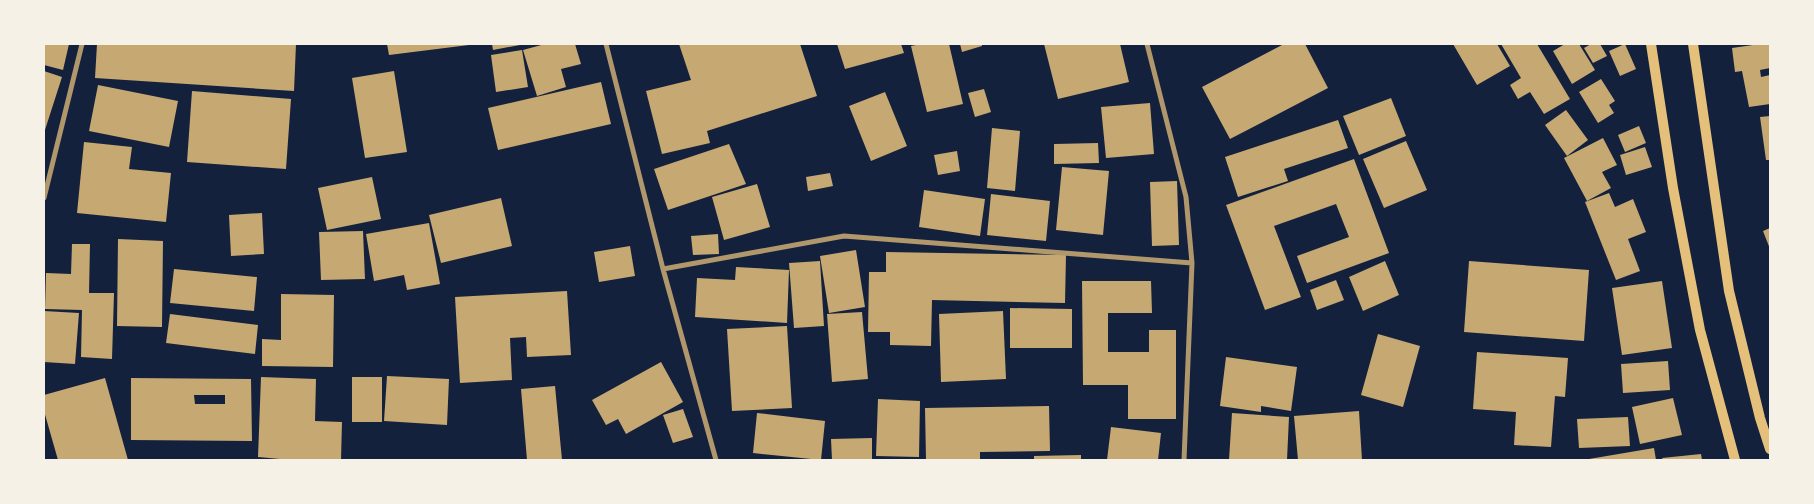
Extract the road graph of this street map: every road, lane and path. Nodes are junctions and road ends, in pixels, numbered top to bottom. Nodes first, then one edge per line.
1 (82, 44) edge
2 (606, 44) edge
3 (1147, 44) edge
4 (1651, 44) edge
5 (1693, 44) edge
6 (44, 198) edge
7 (1192, 263) junction
8 (663, 269) junction
9 (1770, 449) edge
10 (716, 460) edge
11 (1184, 460) edge
12 (1735, 460) edge

1 - 6 street
2 - 8 street
3 - 7 street
4 - 12 main road
5 - 9 main road
7 - 8 street
7 - 11 street
8 - 10 street

